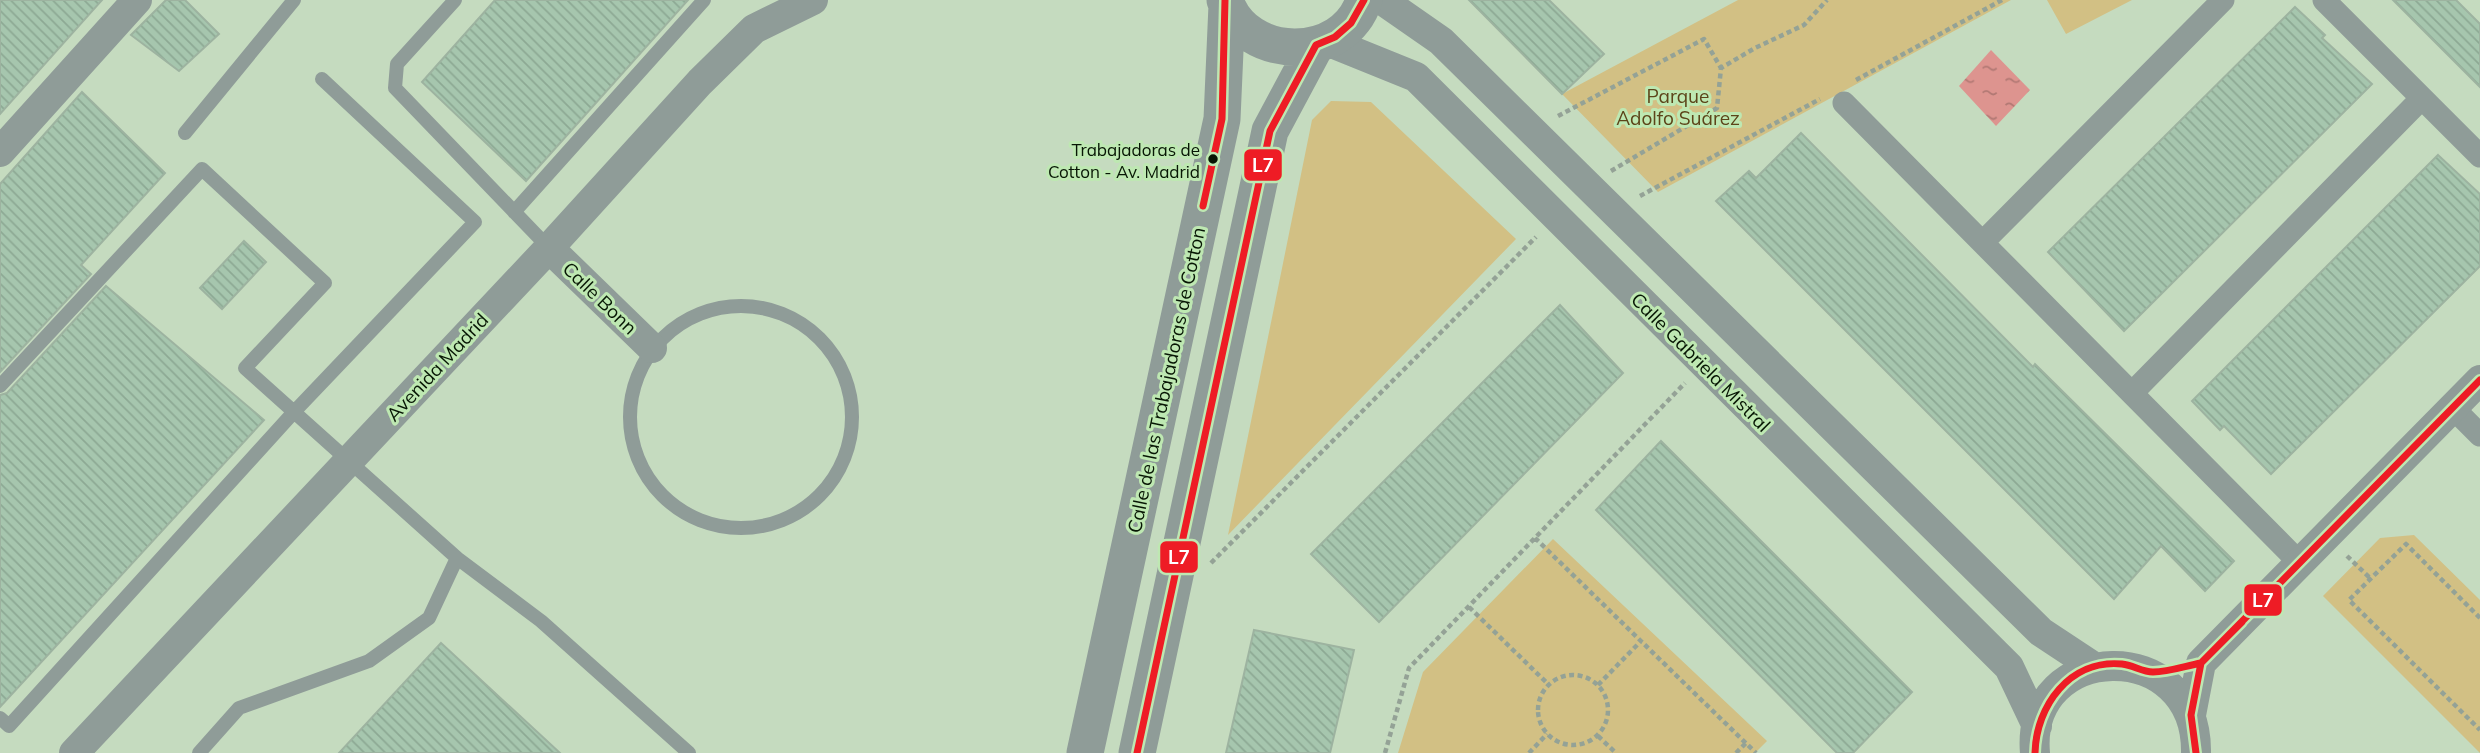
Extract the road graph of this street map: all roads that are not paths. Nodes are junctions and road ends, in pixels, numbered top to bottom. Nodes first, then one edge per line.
1 (137, 0) edge
2 (294, 0) edge
3 (454, 0) edge
4 (704, 0) edge
5 (813, 0) edge
6 (1364, 0) edge
7 (1382, 0) edge
8 (2223, 0) edge
9 (2324, 0) edge
10 (1226, 3) edge
11 (1322, 43) junction
12 (322, 79) dead end
13 (1840, 94) road end
14 (2422, 98) junction
15 (185, 133) dead end
16 (0, 152) edge
17 (2480, 156) edge
18 (514, 212) junction
19 (1983, 242) junction
20 (549, 248) junction
21 (652, 348) junction
22 (2480, 380) edge
23 (0, 386) edge
24 (2132, 393) junction
25 (2452, 408) junction
26 (293, 413) junction
27 (2480, 435) edge
28 (348, 462) junction
29 (457, 558) junction
30 (2300, 563) junction
31 (2201, 663) junction
32 (2094, 667) junction
33 (2151, 673) junction
34 (2191, 715) junction
35 (0, 718) edge
36 (2036, 739) edge
37 (74, 753) edge
38 (199, 753) edge
39 (689, 753) edge
40 (1085, 753) edge
41 (1137, 753) edge
42 (2196, 753) edge

1 - 16 street
2 - 15 lane
3 - 18 lane
4 - 18 lane
5 - 20 street, Avenida Madrid
6 - 11 street
7 - 32 street
8 - 19 street
9 - 14 street
10 - 11 street
10 - 40 street, Calle de las Trabajadoras de Cotton
11 - 36 street, Calle Gabriela Mistral
11 - 41 street
12 - 26 lane
13 - 19 street
14 - 17 street
14 - 24 street
18 - 20 lane
19 - 24 street
20 - 21 street, Calle Bonn
20 - 28 street, Avenida Madrid
21 - 21 lane, Calle Bonn
22 - 25 street
23 - 26 lane
24 - 30 street
25 - 27 street
25 - 30 street
26 - 28 lane
26 - 35 lane
28 - 29 lane
28 - 37 street, Avenida Madrid
29 - 38 lane
29 - 39 lane
30 - 31 street
31 - 33 street
31 - 34 street
32 - 33 street
32 - 36 street
33 - 34 street
34 - 42 street

